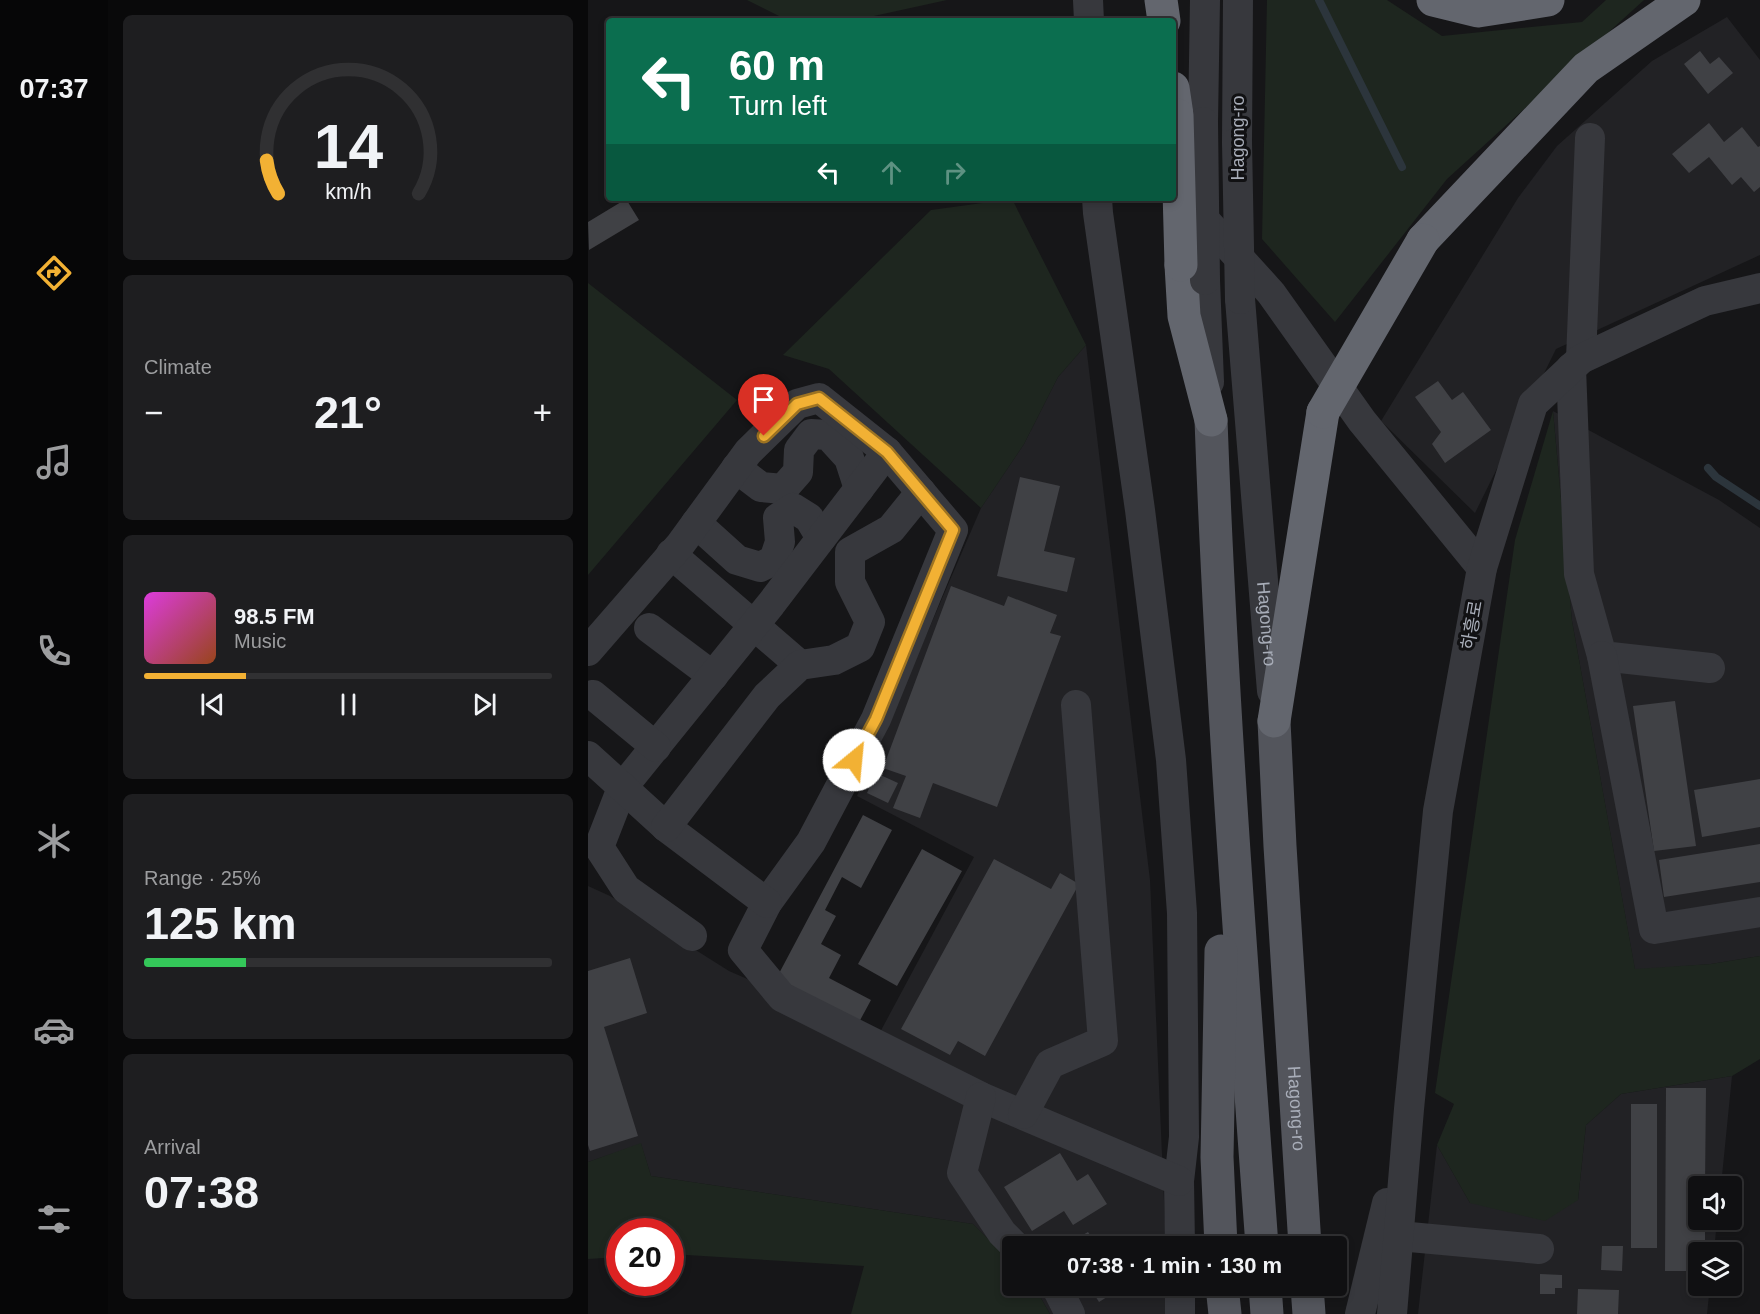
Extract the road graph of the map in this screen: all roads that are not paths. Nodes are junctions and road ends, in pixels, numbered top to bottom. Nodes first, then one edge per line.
1 (1088, 0) edge
2 (1161, 0) edge
3 (1205, 0) edge
4 (1238, 0) edge
5 (1433, 0) edge
6 (1548, 0) edge
7 (1684, 0) edge
8 (1089, 18) edge
9 (1164, 18) edge
10 (1184, 108) edge
11 (1590, 138) dead end
12 (1176, 188) edge
13 (1097, 201) edge
14 (1760, 288) edge
15 (1576, 364) junction
16 (1211, 420) joint
17 (887, 452) junction
18 (736, 468) junction
19 (859, 489) junction
20 (921, 492) junction
21 (696, 523) junction
22 (821, 538) junction
23 (671, 554) junction
24 (1482, 568) junction
25 (755, 625) junction
26 (649, 628) dead end
27 (588, 651) edge
28 (1602, 656) junction
29 (800, 665) junction
30 (1710, 668) dead end
31 (713, 676) junction
32 (594, 695) dead end
33 (1076, 705) dead end
34 (1274, 721) junction
35 (1226, 727) junction
36 (656, 747) junction
37 (588, 756) edge
38 (622, 788) junction
39 (666, 827) junction
40 (767, 903) junction
41 (1760, 912) edge
42 (692, 936) dead end
43 (981, 1097) junction
44 (1409, 1109) junction
45 (1023, 1114) junction
46 (1179, 1181) junction
47 (1005, 1236) edge
48 (1180, 1236) edge
49 (1221, 1236) edge
50 (1261, 1236) edge
51 (1304, 1236) edge
52 (1399, 1236) junction
53 (1539, 1250) dead end
54 (1061, 1296) edge
55 (1180, 1296) edge
56 (1223, 1296) edge
57 (1266, 1296) edge
58 (1308, 1296) edge
59 (1070, 1314) edge
60 (1180, 1314) edge
61 (1225, 1314) edge
62 (1267, 1314) edge
63 (1309, 1314) edge
64 (1360, 1314) edge
65 (1392, 1314) edge

1 - 8 street
2 - 9 highway
3 - 10 street, Hagong-ro
4 - 34 street, Hagong-ro, bridge
5 - 6 highway
7 - 34 highway, bridge
10 - 16 highway, bridge
11 - 15 street
12 - 24 street
13 - 46 street
14 - 15 street, 하흥로
15 - 24 street, 하흥로
15 - 28 street
16 - 35 main road
17 - 18 street
17 - 19 street
17 - 20 street
18 - 19 street
18 - 21 street
19 - 22 street
20 - 29 street
20 - 40 street
21 - 22 street
21 - 23 street
22 - 25 street
23 - 25 street
23 - 27 street
24 - 44 street, 하흥로
25 - 29 street
25 - 31 street
26 - 31 street
28 - 30 street
28 - 41 street
29 - 39 street
31 - 36 street
32 - 36 street
33 - 45 street
34 - 51 main road, Hagong-ro
35 - 49 main road
35 - 50 main road
36 - 38 street
37 - 38 street
38 - 39 street
38 - 42 street
39 - 40 street
40 - 43 street
43 - 45 street
43 - 47 street
44 - 52 street
44 - 64 street
45 - 46 street
46 - 48 street
52 - 53 street
52 - 65 street
54 - 59 street
55 - 60 street
56 - 61 main road
57 - 62 main road
58 - 63 main road

